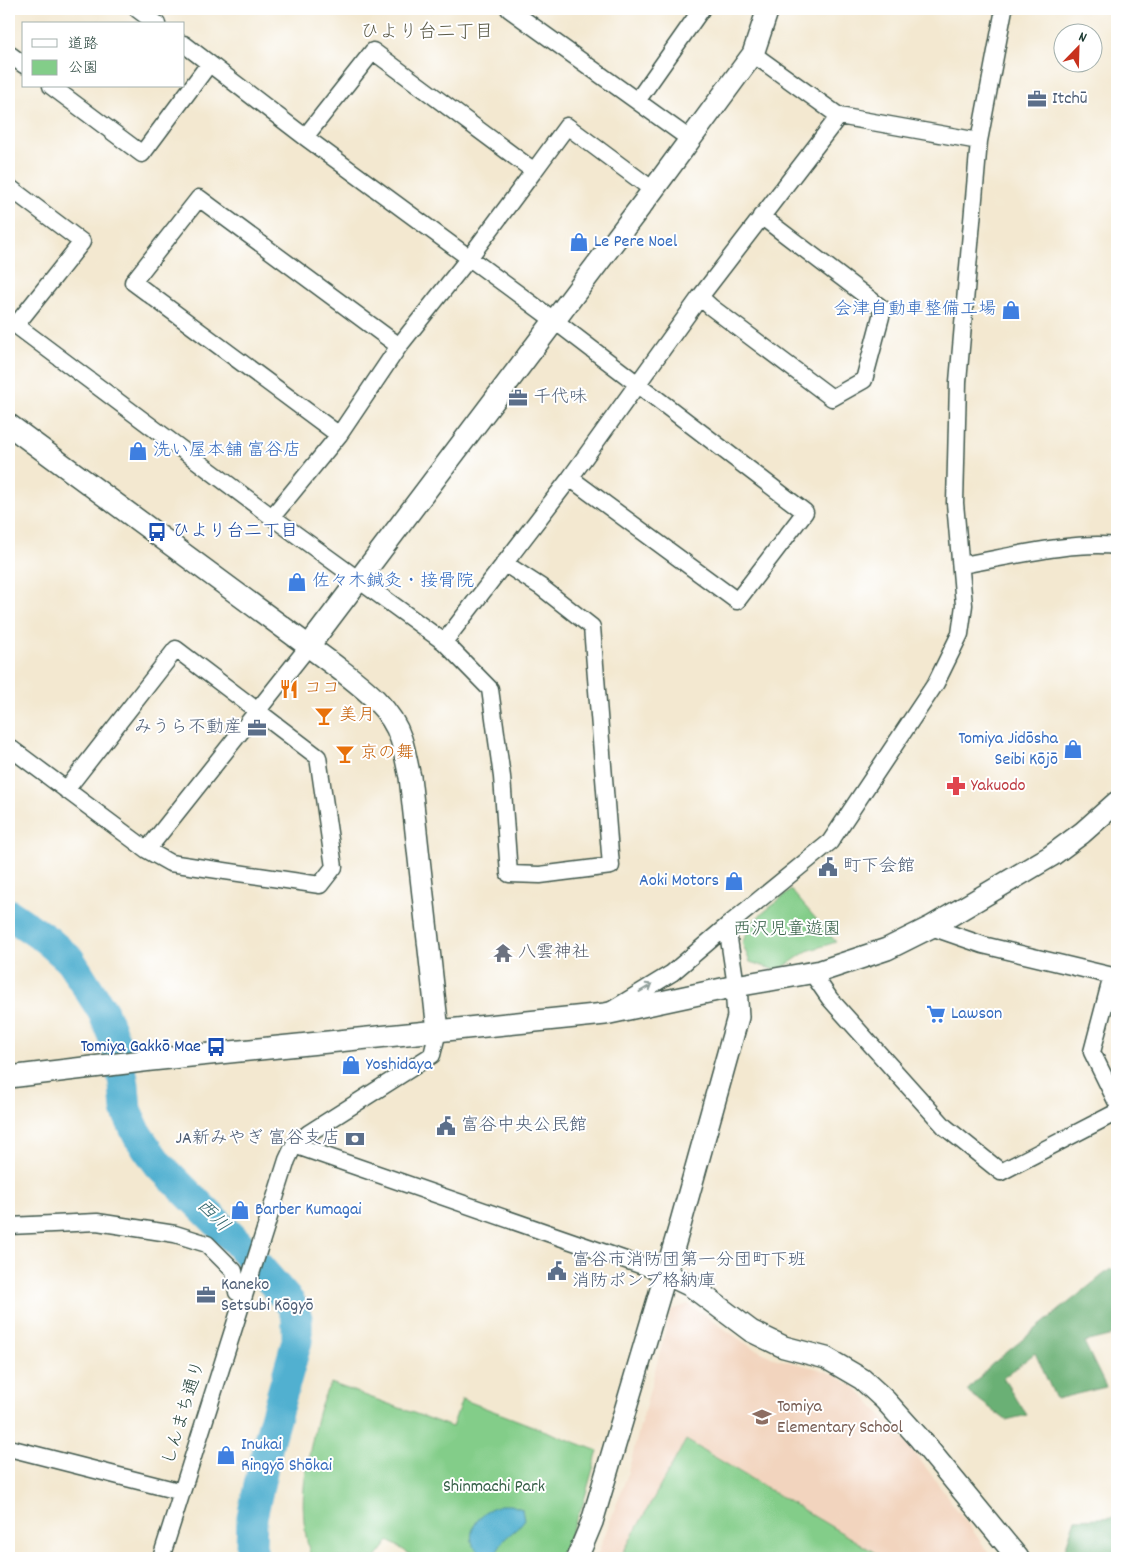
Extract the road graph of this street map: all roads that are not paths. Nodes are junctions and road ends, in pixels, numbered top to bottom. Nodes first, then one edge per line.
1 (137, 9) edge
2 (509, 9) edge
3 (699, 9) edge
4 (768, 9) edge
5 (1004, 9) edge
6 (154, 22) edge
7 (185, 45) edge
8 (9, 54) edge
9 (753, 54) junction
10 (22, 64) edge
11 (210, 64) junction
12 (54, 88) edge
13 (636, 101) junction
14 (839, 116) junction
15 (305, 137) junction
16 (690, 140) junction
17 (979, 141) junction
18 (534, 170) junction
19 (9, 187) edge
20 (653, 190) junction
21 (761, 216) junction
22 (469, 258) junction
23 (700, 297) junction
24 (555, 321) junction
25 (13, 323) edge
26 (399, 346) junction
27 (637, 385) junction
28 (9, 425) edge
29 (338, 435) junction
30 (570, 478) junction
31 (272, 518) junction
32 (1117, 546) edge
33 (504, 562) junction
34 (962, 565) junction
35 (359, 581) junction
36 (444, 642) junction
37 (308, 647) junction
38 (258, 711) junction
39 (9, 747) edge
40 (66, 790) junction
41 (1117, 802) edge
42 (147, 850) junction
43 (726, 926) junction
44 (931, 927) junction
45 (812, 973) junction
46 (1115, 976) edge
47 (736, 986) junction
48 (605, 1014) junction
49 (438, 1031) junction
50 (9, 1077) edge
51 (1117, 1103) edge
52 (1117, 1112) edge
53 (294, 1145) junction
54 (9, 1226) edge
55 (666, 1274) junction
56 (246, 1288) junction
57 (9, 1448) edge
58 (182, 1492) junction
59 (161, 1558) edge
60 (577, 1558) edge
61 (1018, 1558) edge

1 - 6 street
2 - 13 street
3 - 13 street
4 - 9 street
5 - 17 street
7 - 11 street
8 - 10 street
9 - 14 street
9 - 16 street
11 - 12 street
11 - 15 street
13 - 16 street
14 - 17 street
14 - 21 street
15 - 18 street
15 - 22 street
16 - 20 street
17 - 34 street
18 - 20 street
18 - 22 street
19 - 25 street
20 - 24 street
21 - 23 street
21 - 23 street
22 - 24 street
22 - 26 street
23 - 27 street
24 - 27 street
24 - 35 street
25 - 31 street
26 - 29 street
26 - 29 street
27 - 30 street
27 - 30 street
28 - 37 street
29 - 31 street
30 - 33 street
31 - 35 street
32 - 34 street
33 - 36 street
33 - 36 street
34 - 43 street
35 - 36 street
35 - 37 street
37 - 38 street
37 - 49 street
38 - 40 street
38 - 42 street
38 - 42 street
39 - 40 street
40 - 42 street
41 - 44 street
43 - 47 street
48 -> 43 street
44 - 45 street
44 - 46 street
45 - 47 street
45 - 52 street
46 - 51 street
47 - 48 street
47 - 55 street
48 - 49 street
49 - 50 street
49 - 53 street
53 - 55 street
53 - 56 street, しんまち通り
54 - 56 street
55 - 60 street
55 - 61 street
56 - 58 street, しんまち通り
57 - 58 street
58 - 59 street, しんまち通り

